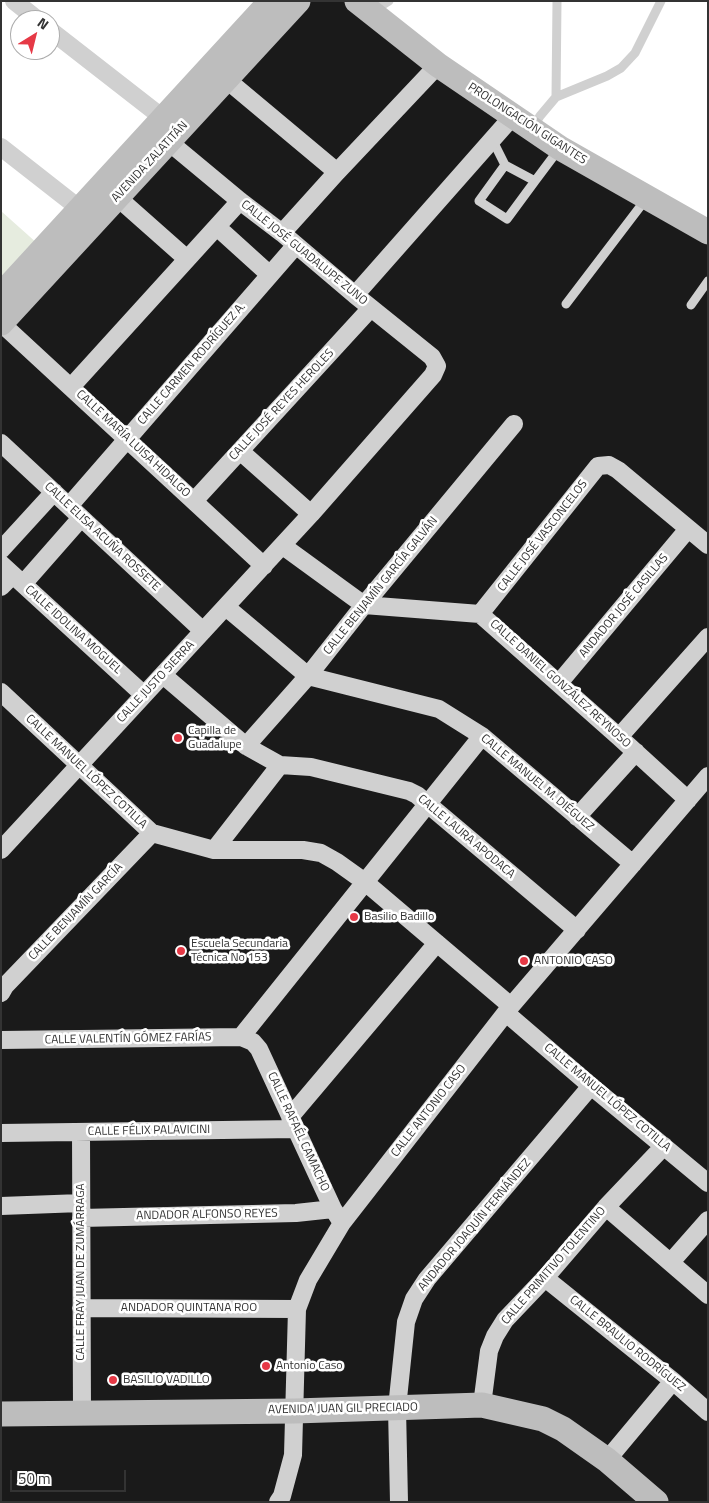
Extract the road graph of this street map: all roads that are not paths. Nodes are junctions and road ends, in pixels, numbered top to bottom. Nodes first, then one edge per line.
1 (14, 1) edge
2 (271, 1) edge
3 (298, 1) edge
4 (557, 1) edge
5 (660, 1) edge
6 (372, 5) edge
7 (25, 10) edge
8 (60, 38) edge
9 (438, 65) junction
10 (227, 80) junction
11 (556, 97) junction
12 (163, 118) junction
13 (522, 123) junction
14 (492, 140) junction
15 (169, 142) junction
16 (1, 147) edge
17 (560, 148) junction
18 (505, 165) junction
19 (337, 172) junction
20 (535, 181) junction
21 (117, 197) junction
22 (648, 197) junction
23 (240, 201) junction
24 (88, 215) junction
25 (217, 227) junction
26 (282, 232) junction
27 (708, 232) edge
28 (296, 245) junction
29 (187, 260) junction
30 (270, 275) junction
31 (708, 281) edge
32 (1, 295) edge
33 (355, 295) junction
34 (566, 304) dead end
35 (691, 305) dead end
36 (371, 308) junction
37 (1, 323) edge
38 (438, 366) joint
39 (71, 387) junction
40 (514, 424) dead end
41 (126, 440) junction
42 (1, 443) edge
43 (240, 451) junction
44 (54, 492) junction
45 (194, 501) junction
46 (75, 512) junction
47 (312, 514) junction
48 (688, 529) junction
49 (708, 545) edge
50 (283, 546) junction
51 (1, 550) edge
52 (264, 566) junction
53 (10, 578) edge
54 (364, 605) junction
55 (226, 607) junction
56 (480, 614) junction
57 (203, 631) junction
58 (708, 637) edge
59 (163, 675) junction
60 (308, 676) junction
61 (559, 683) junction
62 (1, 692) edge
63 (144, 695) junction
64 (482, 736) junction
65 (620, 737) junction
66 (246, 746) junction
67 (636, 752) junction
68 (80, 765) junction
69 (280, 765) junction
70 (708, 776) edge
71 (688, 800) junction
72 (428, 804) junction
73 (577, 817) junction
74 (7, 831) edge
75 (152, 833) junction
76 (1, 850) edge
77 (214, 850) junction
78 (633, 864) junction
79 (365, 882) junction
80 (576, 930) junction
81 (438, 943) junction
82 (1, 992) edge
83 (508, 1010) junction
84 (247, 1039) junction
85 (1, 1040) edge
86 (591, 1086) junction
87 (293, 1123) junction
88 (81, 1132) junction
89 (1, 1133) edge
90 (664, 1146) junction
91 (708, 1183) edge
92 (1, 1206) edge
93 (606, 1207) junction
94 (81, 1210) junction
95 (338, 1216) junction
96 (708, 1220) edge
97 (671, 1262) junction
98 (544, 1278) junction
99 (708, 1295) edge
100 (81, 1308) junction
101 (297, 1309) junction
102 (673, 1381) junction
103 (482, 1405) junction
104 (397, 1408) junction
105 (296, 1411) junction
106 (708, 1412) edge
107 (82, 1413) junction
108 (1, 1414) edge
109 (607, 1460) junction
110 (278, 1502) edge
111 (399, 1502) edge
112 (656, 1502) edge

1 - 7 street
2 - 12 street, AVENIDA ZALATITÁN
3 - 10 street, AVENIDA ZALATITÁN
4 - 11 lane
5 - 11 lane
6 - 9 street, PROLONGACIÓN GIGANTES
8 - 12 street
9 - 13 street, PROLONGACIÓN GIGANTES
9 - 19 street
10 - 15 street, AVENIDA ZALATITÁN
10 - 19 street
11 - 13 lane
12 - 24 street, AVENIDA ZALATITÁN
13 - 14 street
13 - 17 street, PROLONGACIÓN GIGANTES
14 - 18 lane
14 - 33 street
15 - 21 street, AVENIDA ZALATITÁN
15 - 23 street, CALLE JOSÉ GUADALUPE ZUNO
16 - 24 street
17 - 20 lane
17 - 22 street, PROLONGACIÓN GIGANTES
18 - 20 lane
18 - 20 lane
19 - 26 street
21 - 24 street, AVENIDA ZALATITÁN
21 - 29 street
22 - 27 street, PROLONGACIÓN GIGANTES
22 - 34 lane
23 - 25 street
23 - 26 street, CALLE JOSÉ GUADALUPE ZUNO
24 - 32 street, AVENIDA ZALATITÁN
24 - 37 street, AVENIDA ZALATITÁN
25 - 29 street
25 - 30 street
26 - 28 street, CALLE JOSÉ GUADALUPE ZUNO
28 - 30 street, CALLE CARMEN RODRÍGUEZ A.
28 - 33 street, CALLE JOSÉ GUADALUPE ZUNO
29 - 39 street
30 - 41 street, CALLE CARMEN RODRÍGUEZ A.
31 - 35 lane
33 - 36 street, CALLE JOSÉ GUADALUPE ZUNO
36 - 38 street, CALLE JOSÉ GUADALUPE ZUNO
36 - 43 street, CALLE JOSÉ REYES HEROLES
37 - 39 street, CALLE MARÍA LUISA HIDALGO
38 - 47 street, CALLE JUSTO SIERRA
39 - 41 street, CALLE MARÍA LUISA HIDALGO
40 - 54 street, CALLE BENJAMÍN GARCÍA GALVÁN
41 - 45 street, CALLE MARÍA LUISA HIDALGO
41 - 46 street, CALLE CARMEN RODRÍGUEZ A.
42 - 44 street, CALLE ELISA ACUÑA ROSSETE
43 - 45 street, CALLE JOSÉ REYES HEROLES
43 - 47 street
44 - 46 street, CALLE ELISA ACUÑA ROSSETE
44 - 51 street
45 - 52 street, CALLE MARÍA LUISA HIDALGO
46 - 53 street, CALLE CARMEN RODRÍGUEZ A.
46 - 57 street, CALLE ELISA ACUÑA ROSSETE
47 - 50 street, CALLE JUSTO SIERRA
48 - 49 street
48 - 56 street, CALLE JOSÉ VASCONCELOS
48 - 61 street, ANDADOR JOSÉ CASILLAS
50 - 52 street, CALLE JUSTO SIERRA
50 - 54 street
52 - 55 street, CALLE JUSTO SIERRA
53 - 63 street, CALLE IDOLINA MOGUEL
54 - 56 street, CALLE DANIEL GONZÁLEZ REYNOSO
54 - 60 street, CALLE BENJAMÍN GARCÍA GALVÁN
55 - 57 street, CALLE JUSTO SIERRA
55 - 60 street, CALLE MANUEL M. DIÉGUEZ
56 - 61 street, CALLE DANIEL GONZÁLEZ REYNOSO
57 - 59 street, CALLE JUSTO SIERRA
58 - 65 street
59 - 63 street, CALLE JUSTO SIERRA
59 - 66 street, CALLE LAURA APODACA
60 - 64 street, CALLE MANUEL M. DIÉGUEZ
60 - 66 street, CALLE BENJAMÍN GARCÍA GALVÁN
61 - 65 street, CALLE DANIEL GONZÁLEZ REYNOSO
62 - 68 street, CALLE MANUEL LÓPEZ COTILLA
63 - 68 street, CALLE JUSTO SIERRA
64 - 72 street
64 - 73 street, CALLE MANUEL M. DIÉGUEZ
65 - 67 street, CALLE DANIEL GONZÁLEZ REYNOSO
66 - 69 street, CALLE LAURA APODACA
67 - 71 street, CALLE DANIEL GONZÁLEZ REYNOSO
67 - 73 street
68 - 74 street, CALLE JUSTO SIERRA
68 - 75 street, CALLE MANUEL LÓPEZ COTILLA
69 - 72 street, CALLE LAURA APODACA
69 - 77 street
70 - 71 street, CALLE ANTONIO CASO
71 - 78 street, CALLE ANTONIO CASO
72 - 79 street
72 - 80 street, CALLE LAURA APODACA
73 - 78 street, CALLE MANUEL M. DIÉGUEZ
74 - 76 street, CALLE JUSTO SIERRA
75 - 77 street, CALLE MANUEL LÓPEZ COTILLA
75 - 82 street, CALLE BENJAMÍN GARCÍA
77 - 79 street, CALLE MANUEL LÓPEZ COTILLA
78 - 80 street, CALLE ANTONIO CASO
79 - 81 street, CALLE MANUEL LÓPEZ COTILLA
79 - 84 street
80 - 83 street, CALLE ANTONIO CASO
81 - 83 street, CALLE MANUEL LÓPEZ COTILLA
81 - 87 street
83 - 86 street, CALLE MANUEL LÓPEZ COTILLA
83 - 95 street, CALLE ANTONIO CASO
84 - 85 street, CALLE VALENTÍN GÓMEZ FARÍAS
84 - 87 street, CALLE RAFAÉL CAMACHO
86 - 90 street, CALLE MANUEL LÓPEZ COTILLA
86 - 104 street, ANDADOR JOAQUÍN FERNÁNDEZ
87 - 88 street, CALLE FÉLIX PALAVICINI
87 - 95 street, CALLE RAFAÉL CAMACHO
88 - 89 street, CALLE FÉLIX PALAVICINI
88 - 94 street, CALLE FRAY JUAN DE ZUMÁRRAGA
90 - 91 street, CALLE MANUEL LÓPEZ COTILLA
90 - 93 street, CALLE PRIMITIVO TOLENTINO
92 - 94 street, ANDADOR ALFONSO REYES
93 - 97 street
93 - 98 street, CALLE PRIMITIVO TOLENTINO
94 - 95 street, ANDADOR ALFONSO REYES
94 - 100 street, CALLE FRAY JUAN DE ZUMÁRRAGA
95 - 101 street, CALLE ANTONIO CASO
96 - 97 street
97 - 99 street
98 - 102 street, CALLE BRAULIO RODRÍGUEZ
98 - 103 street, CALLE PRIMITIVO TOLENTINO
100 - 101 street, ANDADOR QUINTANA ROO
100 - 107 street, CALLE FRAY JUAN DE ZUMÁRRAGA
101 - 105 street, CALLE ANTONIO CASO
102 - 106 street, CALLE BRAULIO RODRÍGUEZ
102 - 109 street
103 - 104 street, AVENIDA JUAN GIL PRECIADO
103 - 109 street, AVENIDA JUAN GIL PRECIADO
104 - 105 street, AVENIDA JUAN GIL PRECIADO
104 - 111 street, ANDADOR JOAQUÍN FERNÁNDEZ
105 - 107 street, AVENIDA JUAN GIL PRECIADO
105 - 110 street, CALLE ANTONIO CASO
107 - 108 street, AVENIDA JUAN GIL PRECIADO
109 - 112 street, AVENIDA JUAN GIL PRECIADO

